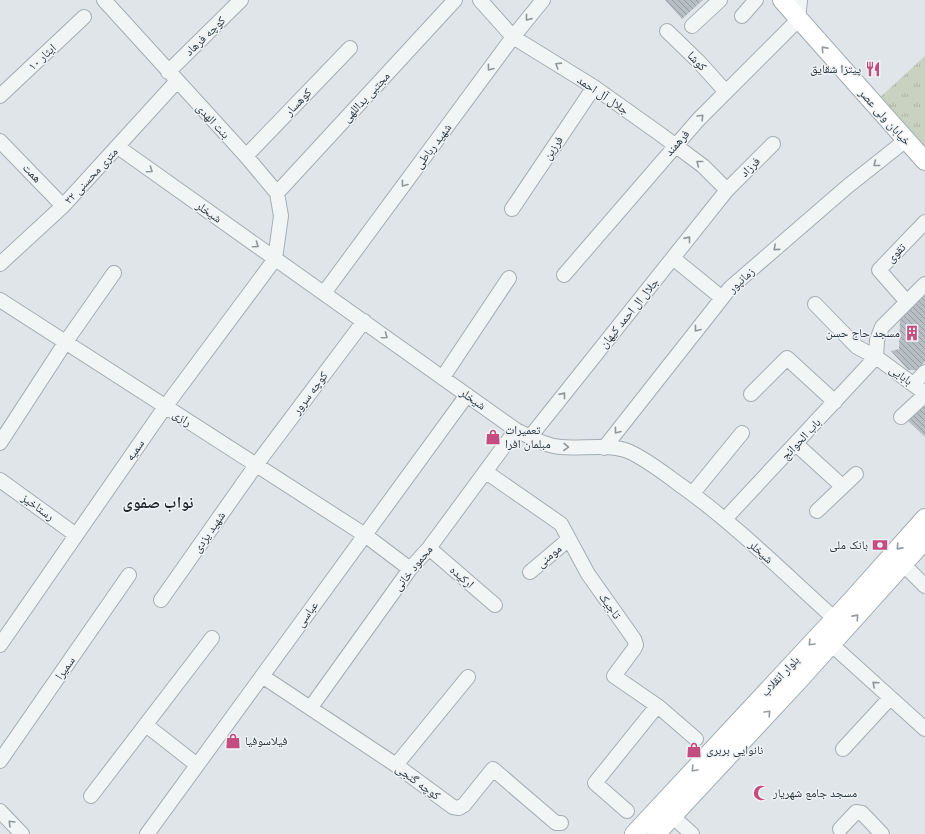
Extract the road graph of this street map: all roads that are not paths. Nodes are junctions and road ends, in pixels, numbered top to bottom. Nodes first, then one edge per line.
1 (241, 0) edge
2 (456, 0) edge
3 (480, 0) edge
4 (543, 0) edge
5 (720, 0) edge
6 (756, 0) edge
7 (782, 0) edge
8 (800, 0) edge
9 (110, 2) edge
10 (742, 16) dead end
11 (84, 17) dead end
12 (798, 20) junction
13 (692, 26) dead end
14 (667, 31) dead end
15 (514, 37) junction
16 (350, 48) dead end
17 (172, 76) junction
18 (594, 87) junction
19 (726, 92) junction
20 (0, 96) edge
21 (906, 140) junction
22 (773, 144) dead end
23 (675, 145) junction
24 (2, 147) edge
25 (118, 147) junction
26 (246, 156) junction
27 (925, 162) edge
28 (727, 190) junction
29 (277, 193) junction
30 (63, 206) junction
31 (512, 209) dead end
32 (925, 222) edge
33 (275, 258) junction
34 (673, 258) junction
35 (0, 264) edge
36 (114, 273) dead end
37 (564, 275) dead end
38 (509, 278) dead end
39 (925, 284) edge
40 (324, 293) junction
41 (722, 298) junction
42 (0, 300) edge
43 (907, 302) junction
44 (815, 304) dead end
45 (364, 321) junction
46 (66, 343) junction
47 (876, 357) junction
48 (925, 372) edge
49 (443, 378) junction
50 (914, 384) junction
51 (751, 394) dead end
52 (925, 394) edge
53 (467, 395) junction
54 (835, 402) junction
55 (165, 407) junction
56 (900, 417) dead end
57 (516, 430) junction
58 (742, 433) dead end
59 (530, 437) junction
60 (0, 443) edge
61 (796, 444) junction
62 (604, 448) junction
63 (256, 465) junction
64 (486, 472) junction
65 (856, 474) dead end
66 (0, 480) edge
67 (842, 486) junction
68 (693, 494) junction
69 (818, 511) dead end
70 (925, 518) edge
71 (724, 519) junction
72 (76, 535) junction
73 (365, 535) junction
74 (569, 539) junction
75 (925, 540) edge
76 (429, 548) junction
77 (903, 564) junction
78 (410, 569) junction
79 (530, 572) dead end
80 (129, 575) dead end
81 (925, 586) edge
82 (162, 600) dead end
83 (495, 605) dead end
84 (834, 618) junction
85 (212, 638) dead end
86 (831, 644) junction
87 (0, 645) edge
88 (262, 676) junction
89 (468, 677) dead end
90 (890, 698) junction
91 (657, 706) junction
92 (311, 708) junction
93 (146, 725) junction
94 (925, 729) edge
95 (740, 732) junction
96 (696, 739) dead end
97 (843, 749) dead end
98 (0, 761) edge
99 (197, 765) junction
100 (396, 765) junction
101 (91, 796) dead end
102 (627, 811) dead end
103 (0, 812) edge
104 (672, 816) junction
105 (561, 824) dead end
106 (840, 829) dead end
107 (22, 834) edge
108 (147, 834) edge
109 (634, 834) edge
110 (656, 834) edge
111 (692, 834) edge
112 (882, 834) edge

1 - 17 street, کوچه فرهاد
2 - 29 street, مجتبی یداللهی
3 - 15 street, جلال آل احمد
4 -> 15 street, شهید رباطی
5 - 13 street
6 - 10 street
7 - 12 main road, خیابان ولی عصر
8 - 12 street
9 - 17 street, بنت الهدی
11 - 20 street, ایثار ۱۰
12 - 19 street, فرهمند
21 -> 12 main road, خیابان ولی عصر
14 - 19 street, کوشا
18 -> 15 street, جلال آل احمد
15 -> 40 street, شهید رباطی
16 - 26 street, کوهسار
17 - 25 street, ۲۲ متری محسنی
17 - 26 street, بنت الهدی
18 - 23 street, جلال آل احمد
18 - 31 street, فرزین
23 -> 19 street, فرهمند
21 - 27 main road, خیابان ولی عصر
21 -> 41 street, زمانپور
22 - 28 street, فرزاد
28 -> 23 street, جلال آل احمد
23 - 37 street, فرهمند
24 - 30 street, همت
25 - 30 street, ۲۲ متری محسنی
25 -> 33 street, شیخلر
26 - 29 street, بنت الهدی
34 -> 28 street, جلال ال احمد کیهان
29 - 33 street
30 - 35 street, ۲۲ متری محسنی
32 - 43 street, تقوی
33 - 40 street, شیخلر
33 - 55 street, سمیه
34 - 41 street
59 -> 34 street, جلال ال احمد کیهان
36 - 46 street
38 - 49 street
39 - 43 street
40 - 45 street, شیخلر
41 -> 62 street, زمانپور
42 - 46 street, رازی
43 - 47 street
44 - 47 street, بابایی
45 -> 49 street, شیخلر
45 - 63 street, کوچه سرور
46 - 55 street, رازی
46 - 60 street
47 - 50 street, بابایی
47 - 54 street, باب الحوائج
48 - 50 street
49 - 53 street, شیخلر
50 - 52 street, بابایی
51 - 54 street
52 - 56 street
53 - 57 street, شیخلر
53 - 73 street, عباسی
54 - 61 street, باب الحوائج
55 - 63 street, رازی
55 - 72 street, سمیه
57 - 59 street, شیخلر
57 - 64 street, محمود خانی
58 - 68 street
59 -> 62 street, شیخلر
61 - 67 street
61 - 71 street, باب الحوائج
62 - 68 street, شیخلر
63 - 73 street, رازی
63 - 82 street, شهید یزدی
64 - 74 street, تاجیک
64 - 76 street, محمود خانی
65 - 67 street
66 - 72 street, رستاخیز
67 - 69 street
68 - 71 street, شیخلر
70 -> 84 main road, بلوار انقلاب
71 - 84 street, شیخلر
72 - 87 street, سمیه
73 - 78 street, رازی
73 - 88 street, عباسی
74 - 79 street, مومنی
74 - 91 street, تاجیک
75 - 77 main road, بلوار انقلاب
76 - 78 street, محمود خانی
76 - 83 street, ارکیده
77 - 81 street
86 -> 77 main road, بلوار انقلاب
78 - 92 street, محمود خانی
80 - 98 street, سمیرا
84 -> 95 main road, بلوار انقلاب
85 - 93 street
90 -> 86 street
95 -> 86 main road, بلوار انقلاب
88 - 92 street, کوچه گنجی
88 - 99 street, عباسی
89 - 100 street
90 - 94 street
90 - 97 street
91 - 96 street, تاجیک
91 - 102 street
92 - 100 street, کوچه گنجی
93 - 99 street
93 - 101 street
95 - 104 main road, بلوار انقلاب
95 -> 109 main road, بلوار انقلاب
99 - 108 street, عباسی
100 - 105 street, کوچه گنجی
107 -> 103 street
104 - 110 main road, بلوار انقلاب
104 - 111 street
106 - 112 street

